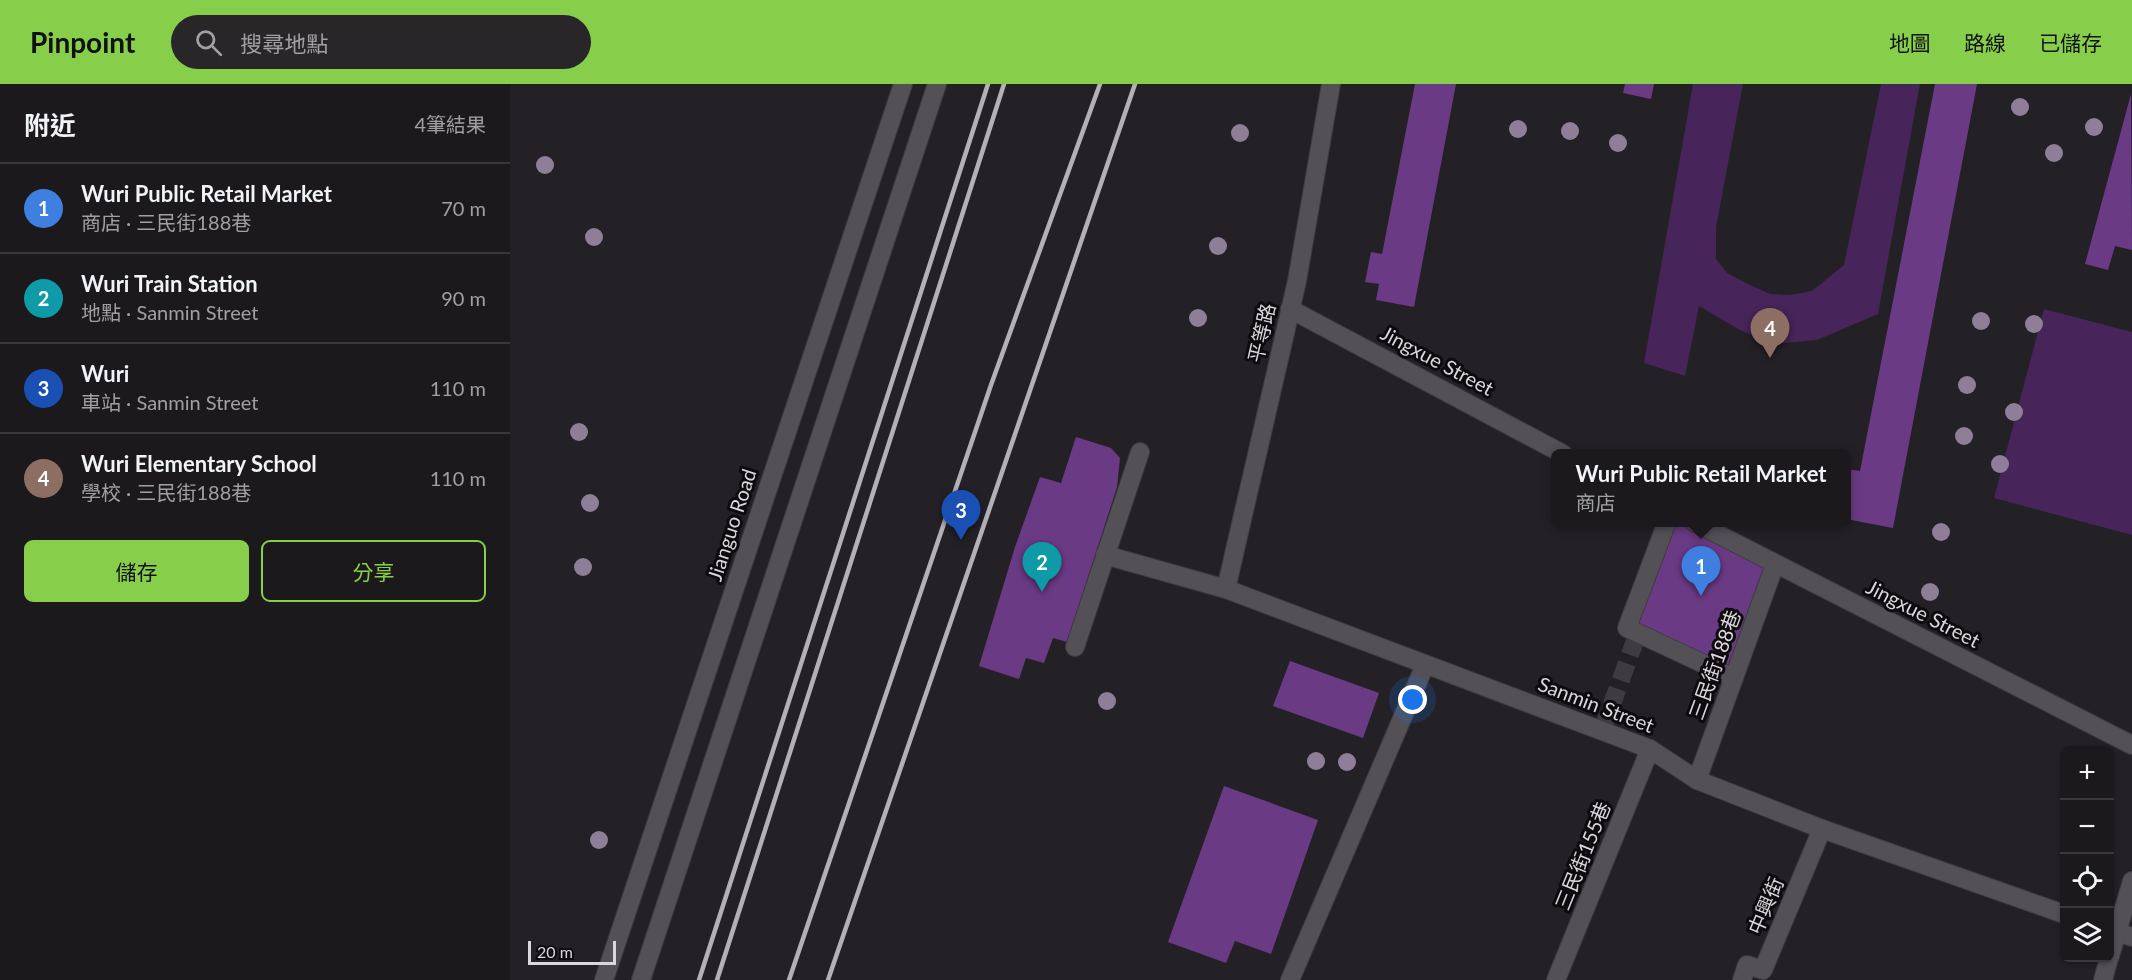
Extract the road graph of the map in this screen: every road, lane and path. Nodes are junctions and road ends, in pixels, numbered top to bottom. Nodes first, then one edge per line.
1 (903, 84) edge
2 (938, 84) edge
3 (1331, 84) edge
4 (1290, 309) junction
5 (1555, 449) edge
6 (1140, 452) dead end
7 (1665, 527) edge
8 (1704, 527) edge
9 (1105, 555) junction
10 (1775, 564) junction
11 (1226, 589) junction
12 (1075, 647) dead end
13 (1425, 665) junction
14 (1734, 678) junction
15 (2132, 745) edge
16 (1650, 748) junction
17 (1697, 780) junction
18 (1822, 829) junction
19 (2132, 881) edge
20 (2060, 913) edge
21 (2119, 933) edge
22 (2108, 962) edge
23 (604, 980) edge
24 (641, 980) edge
25 (1290, 980) edge
26 (1556, 980) edge
27 (1742, 980) edge
28 (2103, 980) edge

1 - 23 street, Jianguo Road
2 - 24 street
3 - 4 street, 平等路
4 - 5 street, Jingxue Street
4 - 11 street, 平等路
6 - 9 street
7 - 14 street
8 - 10 street, Jingxue Street
9 - 11 street, Sanmin Street
9 - 12 street
10 - 14 street, 三民街188巷
10 - 15 street, Jingxue Street
11 - 13 street, Sanmin Street
13 - 16 street, Sanmin Street
13 - 25 street
14 - 17 street, 三民街188巷
16 - 17 street, Sanmin Street
16 - 26 street, 三民街155巷
17 - 18 street, Sanmin Street
18 - 20 street, Sanmin Street
18 - 27 street, 中興街
19 - 21 street
22 - 28 street

